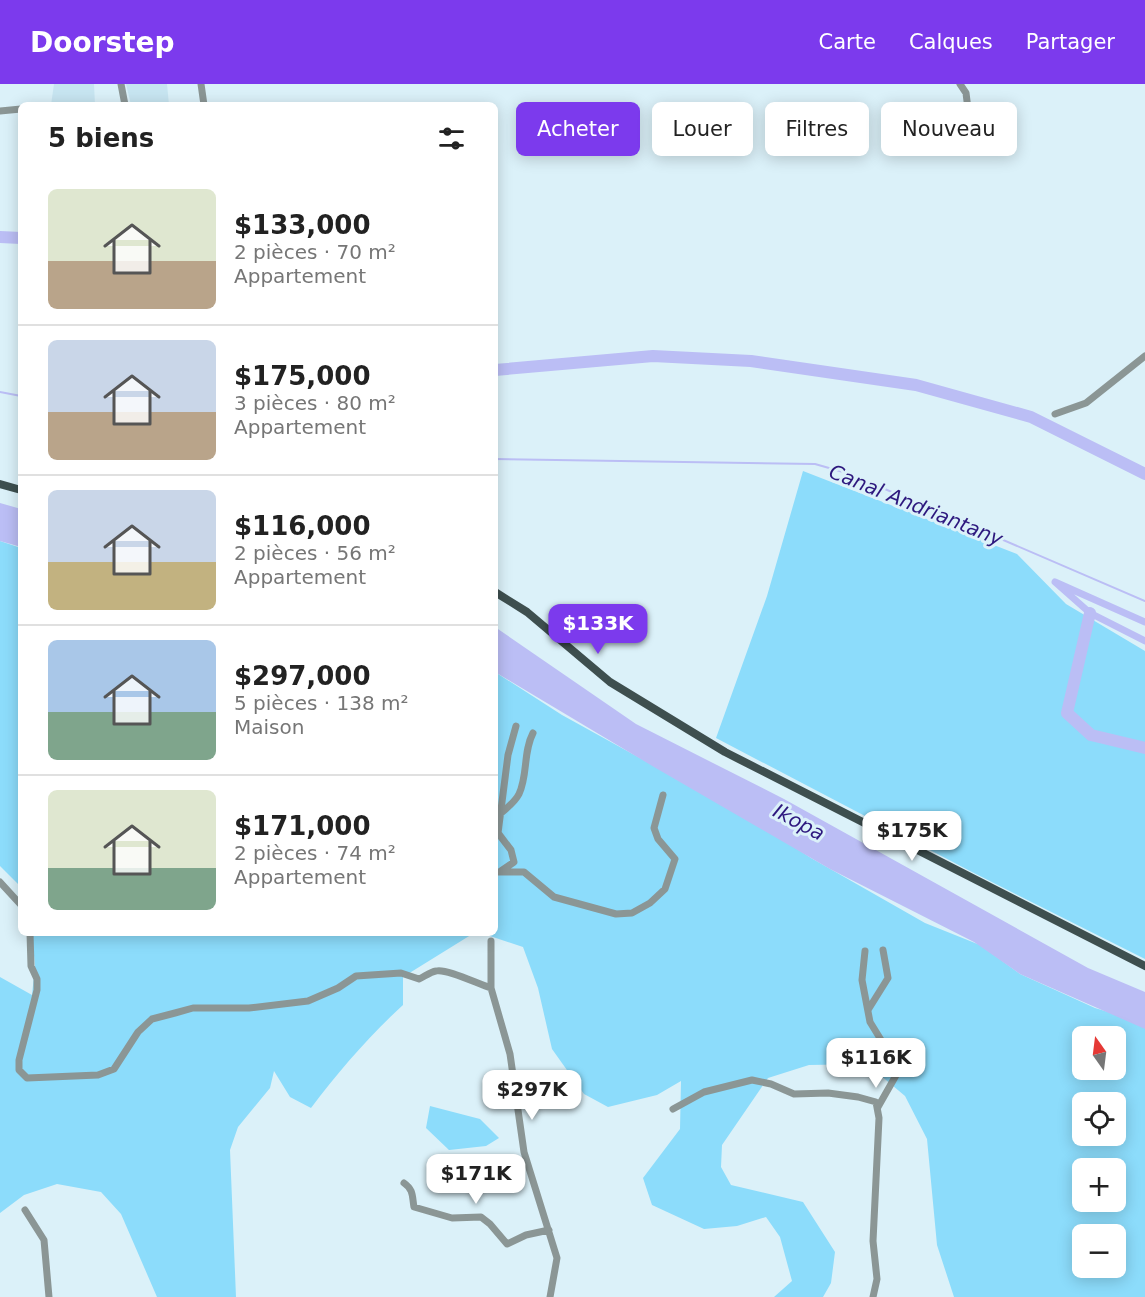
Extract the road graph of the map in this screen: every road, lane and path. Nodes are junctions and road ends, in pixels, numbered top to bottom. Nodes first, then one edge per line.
1 (121, 84) edge
2 (201, 84) edge
3 (960, 84) edge
4 (124, 102) edge
5 (204, 102) edge
6 (967, 102) edge
7 (18, 109) edge
8 (0, 111) edge
9 (1145, 356) edge
10 (1055, 414) dead end
11 (0, 484) edge
12 (18, 489) edge
13 (498, 594) edge
14 (516, 726) dead end
15 (533, 734) dead end
16 (663, 795) dead end
17 (498, 816) edge
18 (498, 872) edge
19 (0, 882) edge
20 (18, 902) edge
21 (30, 936) edge
22 (491, 941) dead end
23 (883, 950) dead end
24 (865, 951) dead end
25 (1145, 966) edge
26 (490, 988) junction
27 (867, 1010) junction
28 (878, 1107) junction
29 (673, 1109) dead end
30 (404, 1183) dead end
31 (26, 1210) dead end
32 (549, 1230) junction
33 (49, 1297) edge
34 (550, 1297) edge
35 (873, 1297) edge

1 - 4 street
2 - 5 street
3 - 6 street
7 - 8 street
9 - 10 street
11 - 12 main road
13 - 25 main road
14 - 17 street
15 - 17 street
16 - 18 street
17 - 18 street
19 - 20 street
21 - 26 street
22 - 26 street
23 - 27 street
24 - 27 street
26 - 32 street
27 - 28 street
28 - 29 street
28 - 35 street
30 - 32 street
31 - 33 street
32 - 34 street

